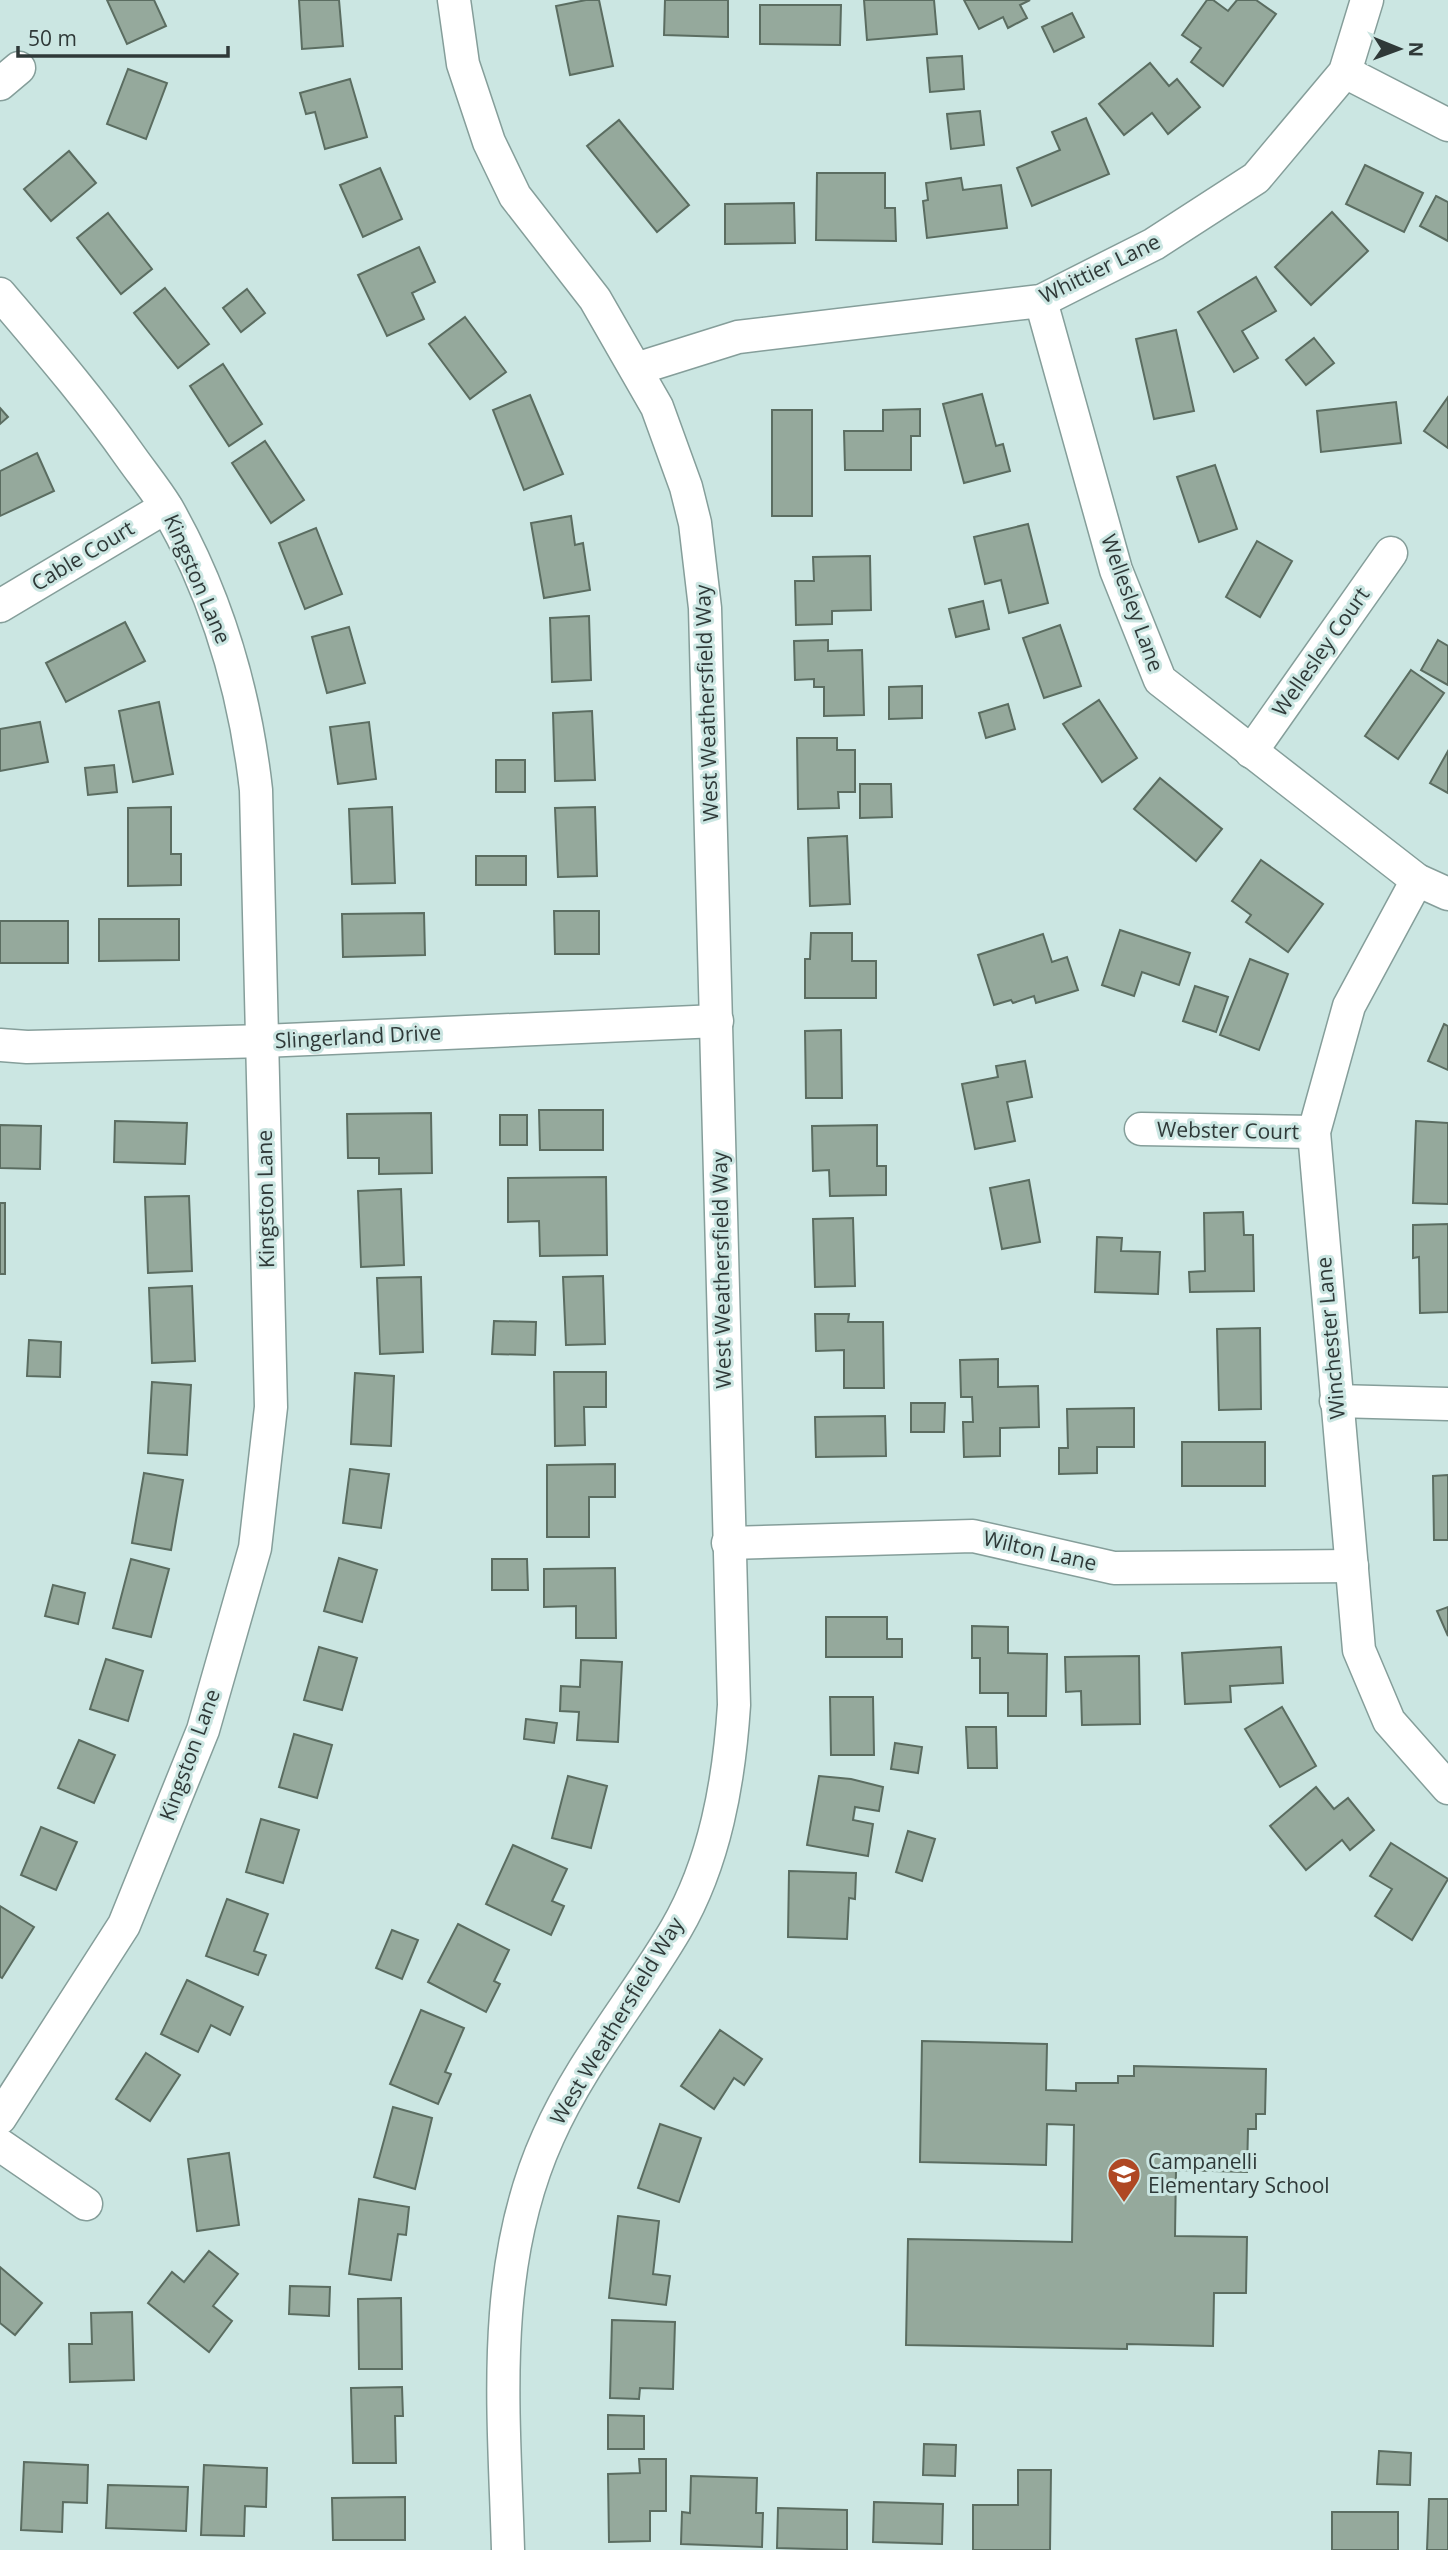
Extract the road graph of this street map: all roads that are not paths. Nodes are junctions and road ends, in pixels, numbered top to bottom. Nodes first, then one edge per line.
1 (454, 0) edge
2 (1367, 0) edge
3 (1345, 72) junction
4 (1448, 125) edge
5 (0, 294) edge
6 (1041, 301) junction
7 (636, 369) junction
8 (166, 507) junction
9 (1391, 552) dead end
10 (0, 606) edge
11 (1251, 752) junction
12 (1417, 880) junction
13 (1448, 894) edge
14 (717, 1021) junction
15 (263, 1041) junction
16 (0, 1045) edge
17 (1141, 1129) dead end
18 (1314, 1132) junction
19 (1336, 1401) junction
20 (1448, 1404) edge
21 (728, 1543) junction
22 (1352, 1566) junction
23 (1448, 1788) edge
24 (0, 2118) edge
25 (0, 2145) edge
26 (86, 2204) dead end
27 (508, 2550) edge

1 - 7 street, West Weathersfield Way
2 - 3 street, Whittier Lane
3 - 4 street
3 - 6 street, Whittier Lane
5 - 8 street, Kingston Lane
6 - 7 street, Whittier Lane
6 - 11 street, Wellesley Lane
7 - 14 street, West Weathersfield Way
8 - 10 street, Cable Court
8 - 15 street, Kingston Lane
9 - 11 street, Wellesley Court
11 - 12 street, Wellesley Lane
12 - 13 street, Wellesley Lane
12 - 18 street, Winchester Lane
14 - 15 street, Slingerland Drive
14 - 21 street, West Weathersfield Way
15 - 16 street, Slingerland Drive
15 - 24 street, Kingston Lane
17 - 18 street, Webster Court
18 - 19 street, Winchester Lane
19 - 20 street
19 - 22 street, Winchester Lane
21 - 22 street, Wilton Lane
21 - 27 street, West Weathersfield Way
22 - 23 street, Winchester Lane
25 - 26 street

